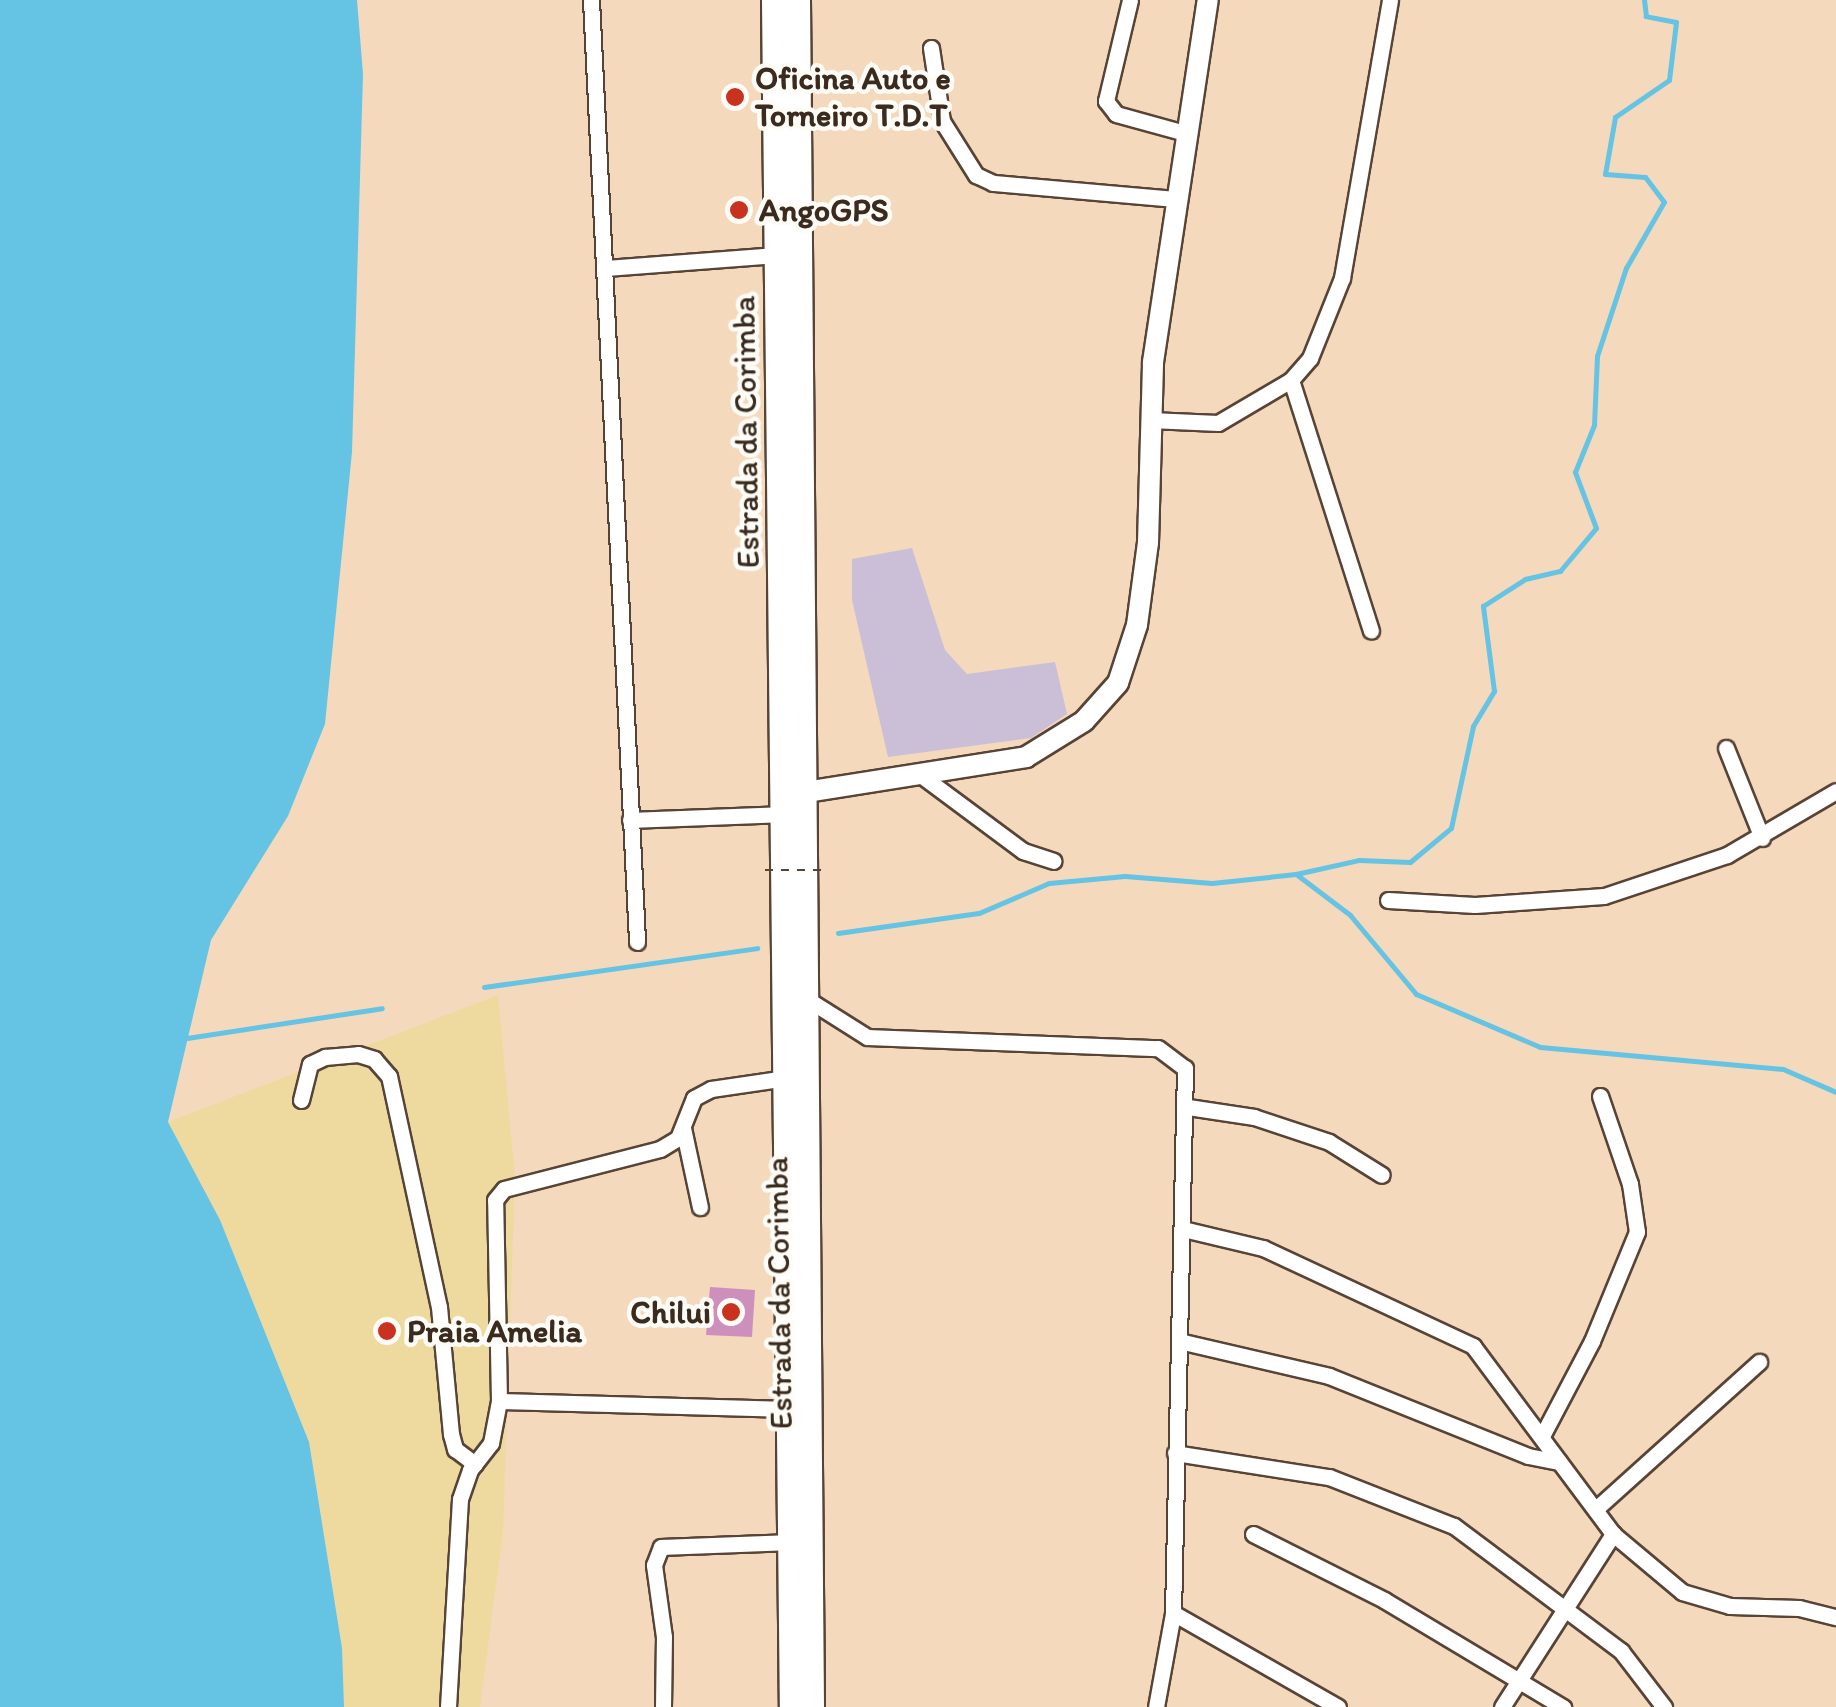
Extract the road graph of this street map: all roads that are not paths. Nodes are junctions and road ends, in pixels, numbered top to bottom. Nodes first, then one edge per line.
1 (590, 0) edge
2 (774, 0) edge
3 (797, 0) edge
4 (1130, 0) edge
5 (1208, 0) edge
6 (1390, 0) edge
7 (931, 48) dead end
8 (1185, 133) junction
9 (1176, 199) junction
10 (776, 256) junction
11 (607, 268) junction
12 (1292, 380) junction
13 (1150, 420) junction
14 (1371, 631) dead end
15 (1726, 748) dead end
16 (922, 776) junction
17 (1836, 791) edge
18 (806, 792) junction
19 (785, 814) junction
20 (630, 820) junction
21 (1762, 838) junction
22 (1053, 861) dead end
23 (792, 872) junction
24 (1388, 900) dead end
25 (637, 942) dead end
26 (807, 999) junction
27 (786, 1078) junction
28 (1600, 1096) dead end
29 (301, 1100) dead end
30 (1188, 1107) junction
31 (683, 1128) junction
32 (1382, 1175) dead end
33 (700, 1207) dead end
34 (1183, 1229) junction
35 (1179, 1340) junction
36 (1759, 1362) dead end
37 (500, 1401) junction
38 (791, 1409) junction
39 (1542, 1436) junction
40 (1175, 1453) junction
41 (1558, 1462) junction
42 (476, 1464) junction
43 (1598, 1507) junction
44 (1253, 1534) dead end
45 (1613, 1534) junction
46 (791, 1542) junction
47 (1568, 1607) junction
48 (1172, 1613) junction
49 (1836, 1617) edge
50 (1520, 1681) junction
51 (448, 1707) edge
52 (663, 1707) edge
53 (792, 1707) edge
54 (811, 1707) edge
55 (1156, 1707) edge
56 (1338, 1707) edge
57 (1502, 1707) edge
58 (1563, 1707) edge
59 (1664, 1707) edge

1 - 11 street
2 - 10 main road, Estrada da Corimba
3 - 18 main road, Estrada da Corimba
4 - 8 street
5 - 8 street
6 - 12 street
7 - 9 street
8 - 9 street
9 - 13 street
10 - 11 street
10 - 19 main road, Estrada da Corimba
11 - 20 street
12 - 13 street
12 - 14 street
13 - 16 street
15 - 21 street
16 - 18 street
16 - 22 street
17 - 21 street
18 - 23 main road, Estrada da Corimba
19 - 20 street
19 - 23 main road, Estrada da Corimba
20 - 25 street
21 - 24 street
23 - 26 main road, Estrada da Corimba
23 - 27 main road, Estrada da Corimba
26 - 30 street
26 - 54 main road, Estrada da Corimba
27 - 31 street
27 - 38 main road, Estrada da Corimba
28 - 39 street
29 - 42 street
30 - 32 street
30 - 34 street
31 - 33 street
31 - 37 street
34 - 35 street
34 - 39 street
35 - 40 street
35 - 41 street
36 - 43 street
37 - 38 street
37 - 42 street
38 - 46 main road, Estrada da Corimba
39 - 41 street
40 - 47 street
40 - 48 street
41 - 43 street
42 - 51 street
43 - 45 street
44 - 50 street
45 - 47 street
45 - 49 street
46 - 52 street
46 - 53 main road, Estrada da Corimba
47 - 50 street
47 - 59 street
48 - 55 street
48 - 56 street
50 - 57 street
50 - 58 street

